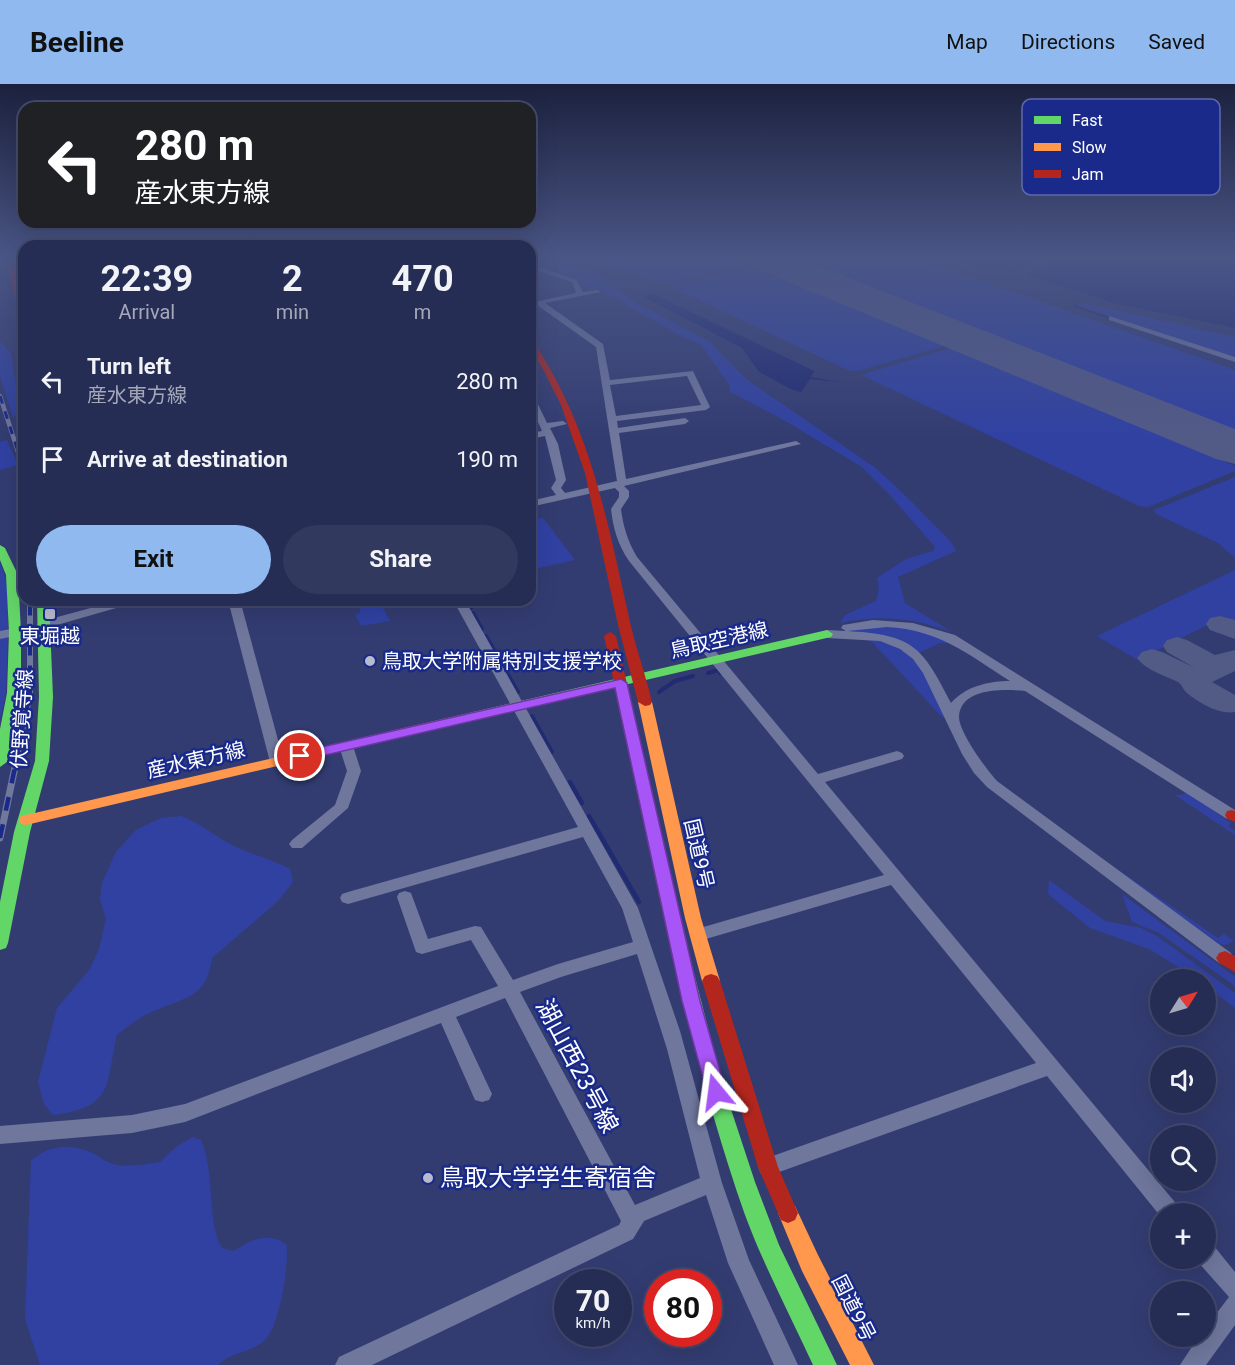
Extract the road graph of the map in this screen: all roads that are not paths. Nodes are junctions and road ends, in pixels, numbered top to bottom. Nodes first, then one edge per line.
1 (558, 319) edge
2 (1114, 319) edge
3 (536, 351) edge
4 (1235, 360) edge
5 (536, 367) edge
6 (607, 383) junction
7 (536, 409) edge
8 (612, 419) junction
9 (685, 421) dead end
10 (563, 424) junction
11 (546, 430) junction
12 (614, 431) junction
13 (536, 434) edge
14 (796, 444) dead end
15 (619, 484) junction
16 (578, 488) junction
17 (594, 489) junction
18 (562, 496) junction
19 (536, 502) edge
20 (0, 548) edge
21 (42, 606) edge
22 (97, 606) edge
23 (236, 606) edge
24 (462, 606) edge
25 (43, 625) junction
26 (608, 627) dead end
27 (15, 632) junction
28 (827, 634) junction
29 (0, 635) edge
30 (716, 661) junction
31 (1012, 675) junction
32 (637, 679) junction
33 (621, 683) junction
34 (991, 686) junction
35 (1038, 692) junction
36 (519, 706) junction
37 (952, 718) junction
38 (346, 746) junction
39 (897, 756) dead end
40 (0, 762) edge
41 (277, 762) junction
42 (814, 780) junction
43 (1233, 816) edge
44 (26, 820) junction
45 (587, 830) junction
46 (297, 844) dead end
47 (894, 878) junction
48 (405, 897) dead end
49 (348, 898) dead end
50 (699, 935) junction
51 (0, 943) edge
52 (643, 946) junction
53 (1230, 962) edge
54 (509, 989) junction
55 (446, 1014) junction
56 (1051, 1066) junction
57 (482, 1094) dead end
58 (0, 1136) edge
59 (768, 1167) junction
60 (712, 1183) junction
61 (1163, 1203) edge
62 (637, 1214) junction
63 (1216, 1266) edge
64 (1235, 1289) edge
65 (1235, 1306) edge
66 (347, 1365) edge
67 (786, 1365) edge
68 (825, 1365) edge
69 (862, 1365) edge
70 (1192, 1365) edge

1 - 6 street
2 - 4 street
3 - 17 main road, 国道9号
5 - 10 main road
6 - 8 street
6 - 8 street
7 - 11 street
8 - 12 street
9 - 12 street
10 - 11 street
10 - 16 main road
11 - 13 street
11 - 18 street
12 - 15 street
14 - 15 street
15 - 17 street
15 - 30 street
16 - 17 street
16 - 18 street
17 - 32 main road, 国道9号
18 - 19 street
20 - 27 main road
21 - 25 main road, 伏野覚寺線
22 - 25 street
23 - 41 street
24 - 36 street
25 - 44 main road, 伏野覚寺線
26 - 33 main road, 国道9号
27 - 29 street
27 - 40 main road
28 - 30 main road, 鳥取空港線
28 - 31 street
28 - 37 street
30 - 32 main road, 鳥取空港線
30 - 42 street
31 - 34 street
31 - 35 street
32 - 33 main road, 鳥取空港線
32 - 50 main road, 国道9号
33 - 36 main road, 産水東方線
33 - 68 main road, 国道9号
34 - 35 street
34 - 37 street
35 - 43 street
36 - 38 main road, 産水東方線
36 - 45 street
37 - 53 street
38 - 41 main road, 産水東方線
38 - 46 street
39 - 42 street
41 - 44 main road, 産水東方線
42 - 47 street
44 - 51 main road, 伏野覚寺線
45 - 49 street
45 - 52 street
47 - 50 street
47 - 56 street
48 - 54 street
50 - 59 main road, 国道9号
52 - 54 street, 湖山西23号線
52 - 60 street
54 - 55 street
54 - 62 street, 湖山西23号線
55 - 57 street
55 - 58 street
56 - 59 street
56 - 61 street
59 - 69 main road, 国道9号
60 - 62 street
60 - 67 street
62 - 66 street
63 - 64 street
65 - 70 street

